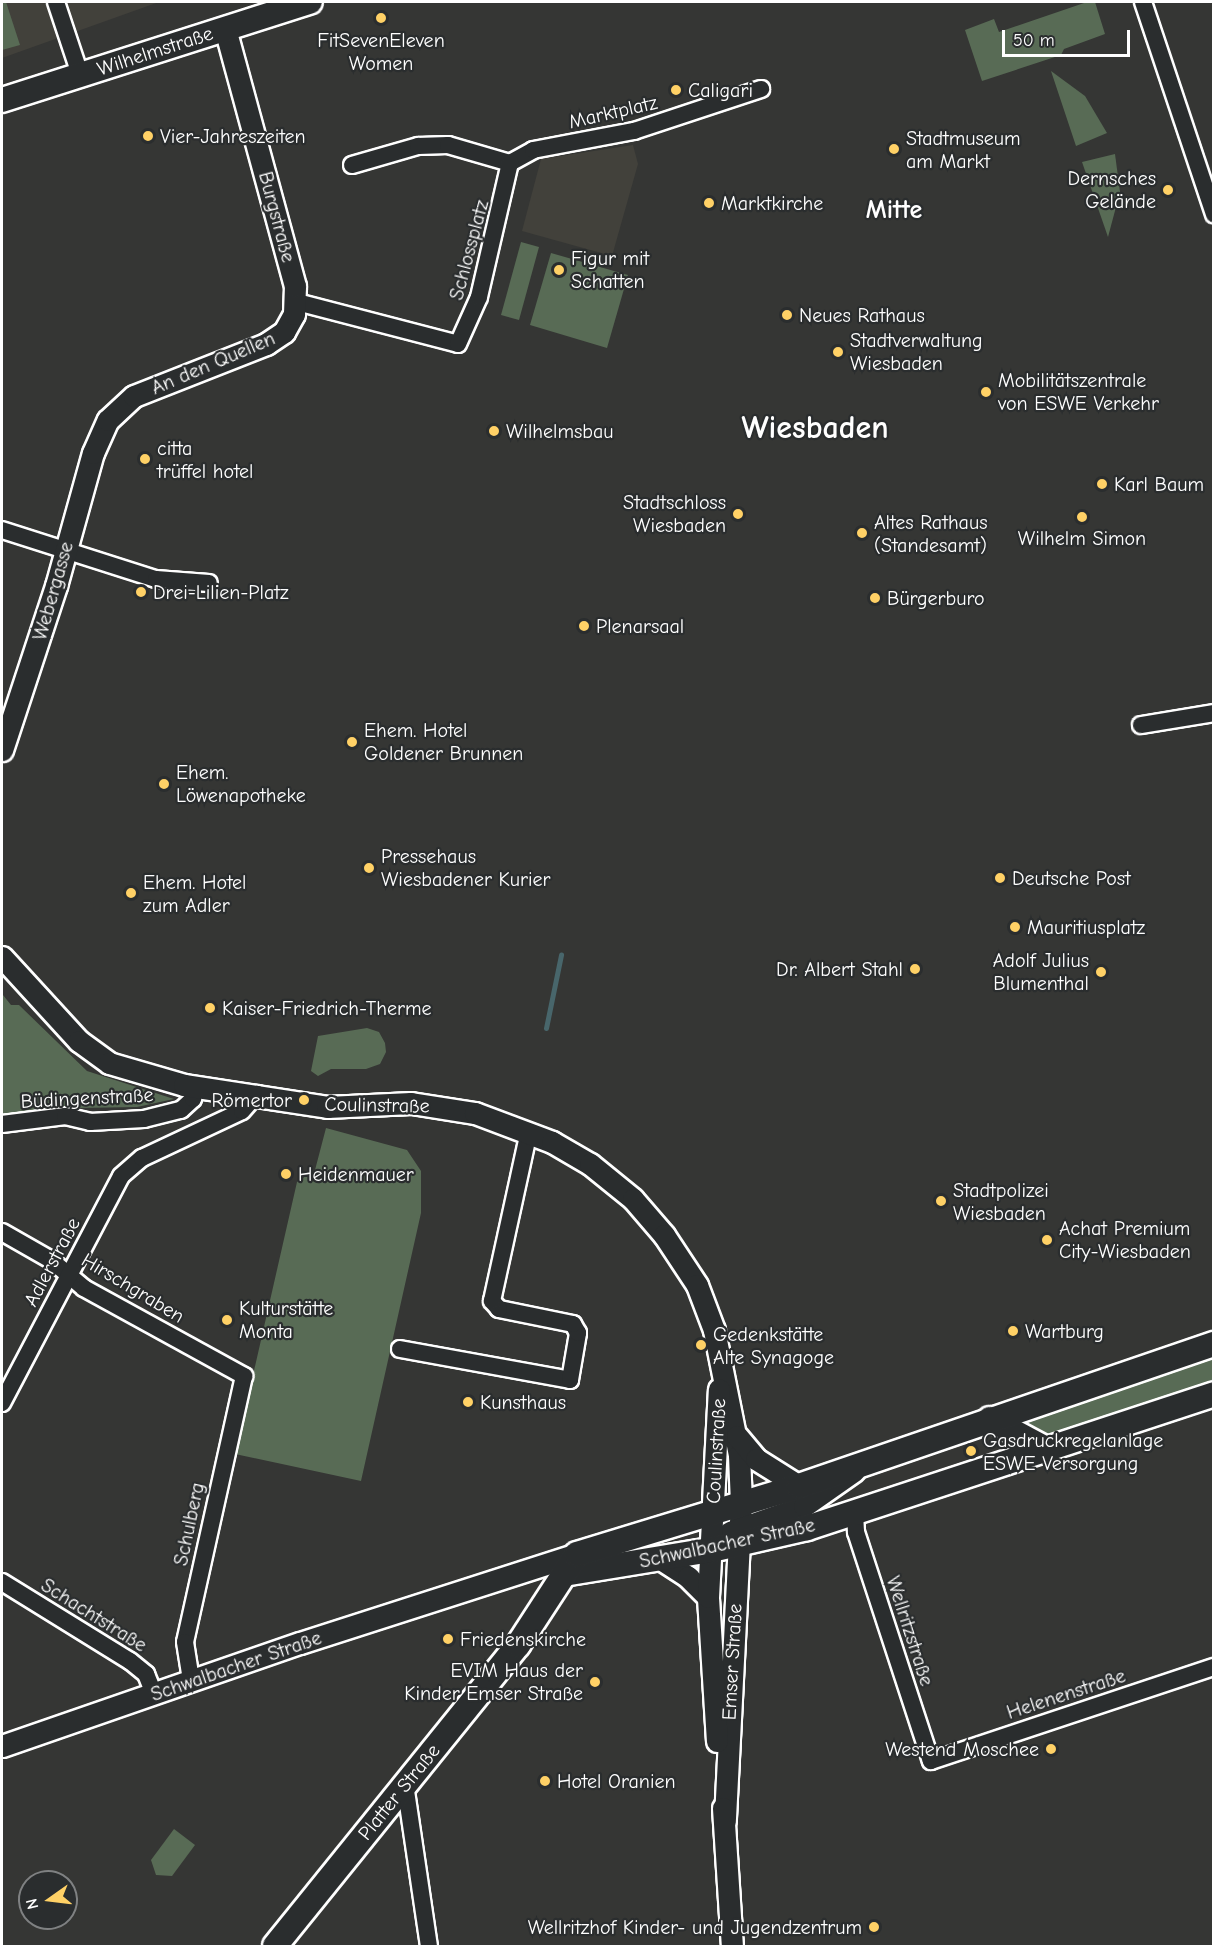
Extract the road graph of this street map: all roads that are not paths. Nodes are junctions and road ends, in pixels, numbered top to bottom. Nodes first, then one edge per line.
1 (56, 2) edge
2 (309, 2) edge
3 (1143, 2) edge
4 (225, 28) junction
5 (81, 74) junction
6 (761, 89) dead end
7 (2, 100) edge
8 (510, 163) junction
9 (352, 165) dead end
10 (1214, 214) edge
11 (297, 302) junction
12 (102, 430) joint
13 (2, 530) edge
14 (65, 550) junction
15 (209, 583) dead end
16 (1214, 713) edge
17 (1141, 725) dead end
18 (2, 750) edge
19 (2, 957) edge
20 (196, 1087) junction
21 (256, 1094) junction
22 (2, 1124) edge
23 (529, 1132) junction
24 (2, 1232) edge
25 (69, 1275) junction
26 (1214, 1344) edge
27 (400, 1349) dead end
28 (720, 1352) junction
29 (244, 1376) joint
30 (1214, 1394) edge
31 (2, 1403) edge
32 (990, 1419) junction
33 (737, 1436) junction
34 (1046, 1449) junction
35 (864, 1464) junction
36 (799, 1486) junction
37 (741, 1502) junction
38 (713, 1509) junction
39 (855, 1513) junction
40 (739, 1535) junction
41 (711, 1550) junction
42 (658, 1558) junction
43 (573, 1567) junction
44 (2, 1582) edge
45 (708, 1597) junction
46 (1214, 1667) edge
47 (191, 1681) junction
48 (154, 1694) junction
49 (2, 1746) edge
50 (931, 1761) joint
51 (405, 1784) junction
52 (724, 1822) junction
53 (275, 1947) edge
54 (429, 1947) edge
55 (732, 1947) edge

1 - 5 street
2 - 4 main road, Wilhelmstraße
3 - 10 street
4 - 5 main road, Wilhelmstraße
4 - 11 street, Burgstraße
5 - 7 main road, Wilhelmstraße
6 - 8 street, Marktplatz
8 - 9 street
8 - 11 street, Schlossplatz
11 - 12 street, An den Quellen
12 - 14 street, Webergasse
13 - 14 street
14 - 15 street
14 - 18 street, Webergasse
16 - 17 street
19 - 20 street, Coulinstraße
20 - 21 street, Coulinstraße
20 - 22 street, Büdingenstraße
21 - 23 street, Coulinstraße
21 - 25 street, Adlerstraße
23 - 27 street
23 - 28 street, Coulinstraße
24 - 25 street, Hirschgraben
25 - 29 street, Hirschgraben
25 - 31 street, Adlerstraße
26 - 32 main road, Schwalbacher Straße
28 - 33 street, Coulinstraße
28 - 38 street, Coulinstraße
29 - 47 street, Schulberg
30 - 34 main road, Schwalbacher Straße
32 - 34 main road
32 - 35 main road, Schwalbacher Straße
33 - 36 street
33 - 37 street, Coulinstraße
34 - 39 main road, Schwalbacher Straße
35 - 36 main road, Schwalbacher Straße
35 - 40 street
36 - 37 main road, Schwalbacher Straße
37 - 38 main road, Schwalbacher Straße
37 - 40 street, Emser Straße
38 - 41 street, Coulinstraße
38 - 43 main road, Schwalbacher Straße
39 - 40 main road, Schwalbacher Straße
39 - 50 street, Wellritzstraße
40 - 41 main road, Schwalbacher Straße
40 - 52 street, Emser Straße
41 - 42 main road, Schwalbacher Straße
41 - 45 street, Emser Straße
42 - 43 main road, Schwalbacher Straße
42 - 45 street
43 - 47 street, Schwalbacher Straße
43 - 51 main road, Platter Straße
44 - 48 street, Schachtstraße
45 - 52 street, Emser Straße
46 - 50 street, Helenenstraße
47 - 48 street, Schwalbacher Straße
48 - 49 street, Schwalbacher Straße
51 - 53 main road, Platter Straße
51 - 54 street
52 - 55 street, Emser Straße

